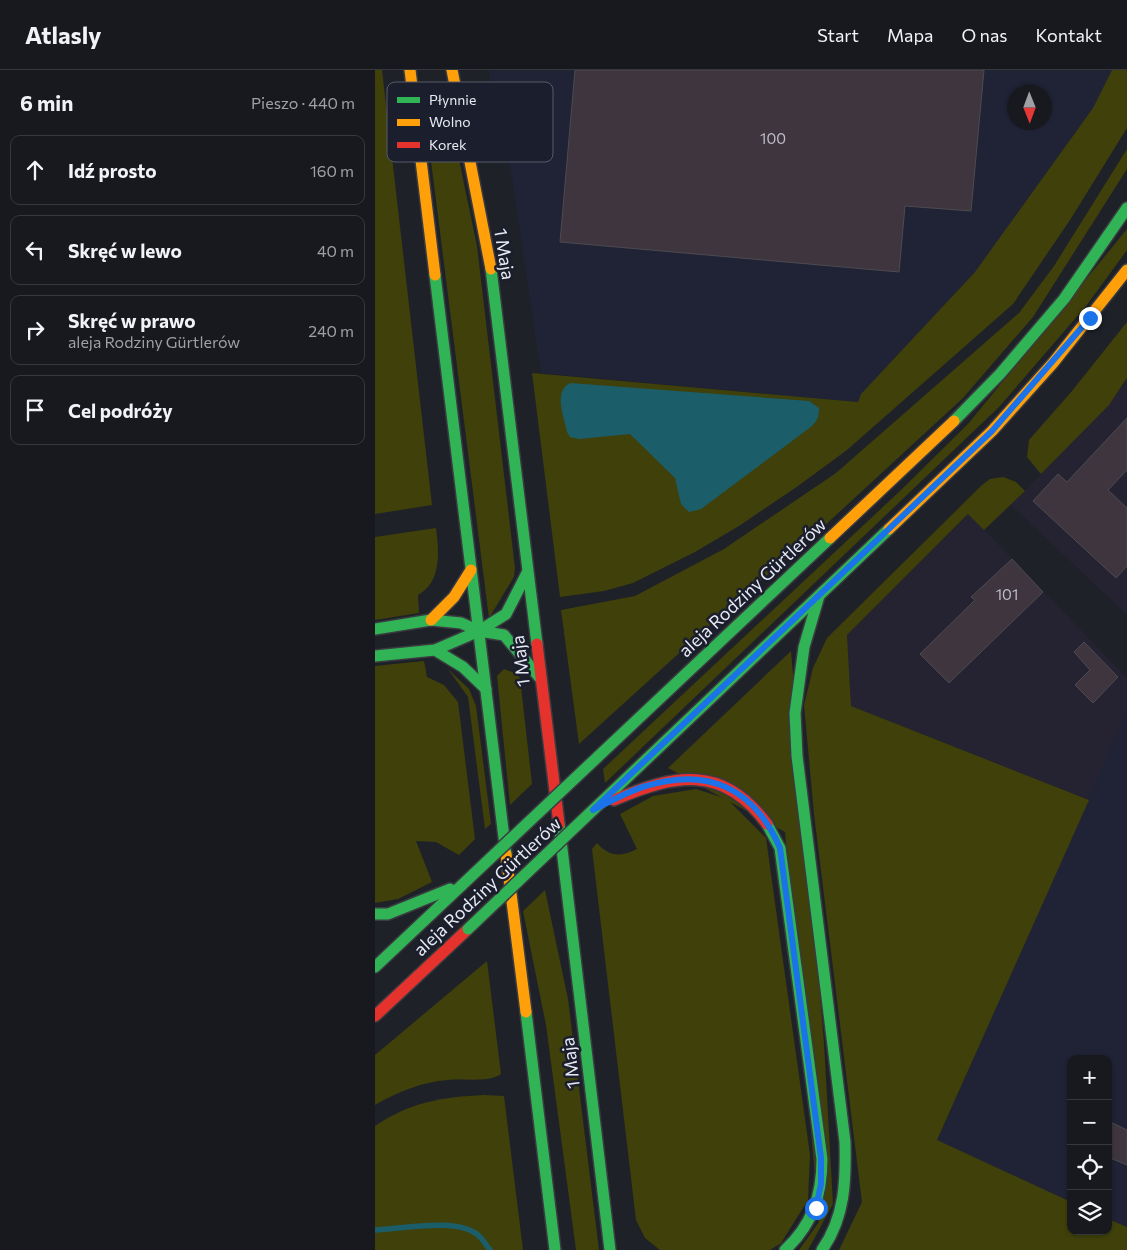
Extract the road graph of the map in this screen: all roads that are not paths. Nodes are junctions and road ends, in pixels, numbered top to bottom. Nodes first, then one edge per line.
1 (421, 162) edge
2 (471, 162) edge
3 (1127, 208) edge
4 (1127, 270) edge
5 (471, 570) junction
6 (527, 574) junction
7 (819, 596) junction
8 (431, 620) junction
9 (375, 629) edge
10 (479, 631) junction
11 (435, 650) junction
12 (375, 656) edge
13 (540, 678) junction
14 (486, 689) junction
15 (593, 810) junction
16 (462, 884) junction
17 (375, 914) edge
18 (375, 967) edge
19 (375, 1016) edge
20 (609, 1244) edge
21 (555, 1250) edge
22 (620, 1250) edge
23 (785, 1250) edge
24 (822, 1250) edge

1 - 5 main road
2 - 6 main road, 1 Maja
3 - 16 main road, aleja Rodziny Gürtlerów, bridge
4 - 7 main road, aleja Rodziny Gürtlerów
5 - 8 main road
5 - 10 main road
6 - 10 main road
6 - 13 main road, 1 Maja
7 - 15 main road, aleja Rodziny Gürtlerów
7 - 24 main road
8 - 9 main road
8 - 10 main road
10 - 11 main road
10 - 13 main road
10 - 14 main road
11 - 12 main road
11 - 14 main road
13 - 20 main road, 1 Maja
14 - 21 main road
15 - 19 main road, aleja Rodziny Gürtlerów, bridge
15 - 23 main road
16 - 17 main road
16 - 18 main road, aleja Rodziny Gürtlerów
20 - 22 main road

